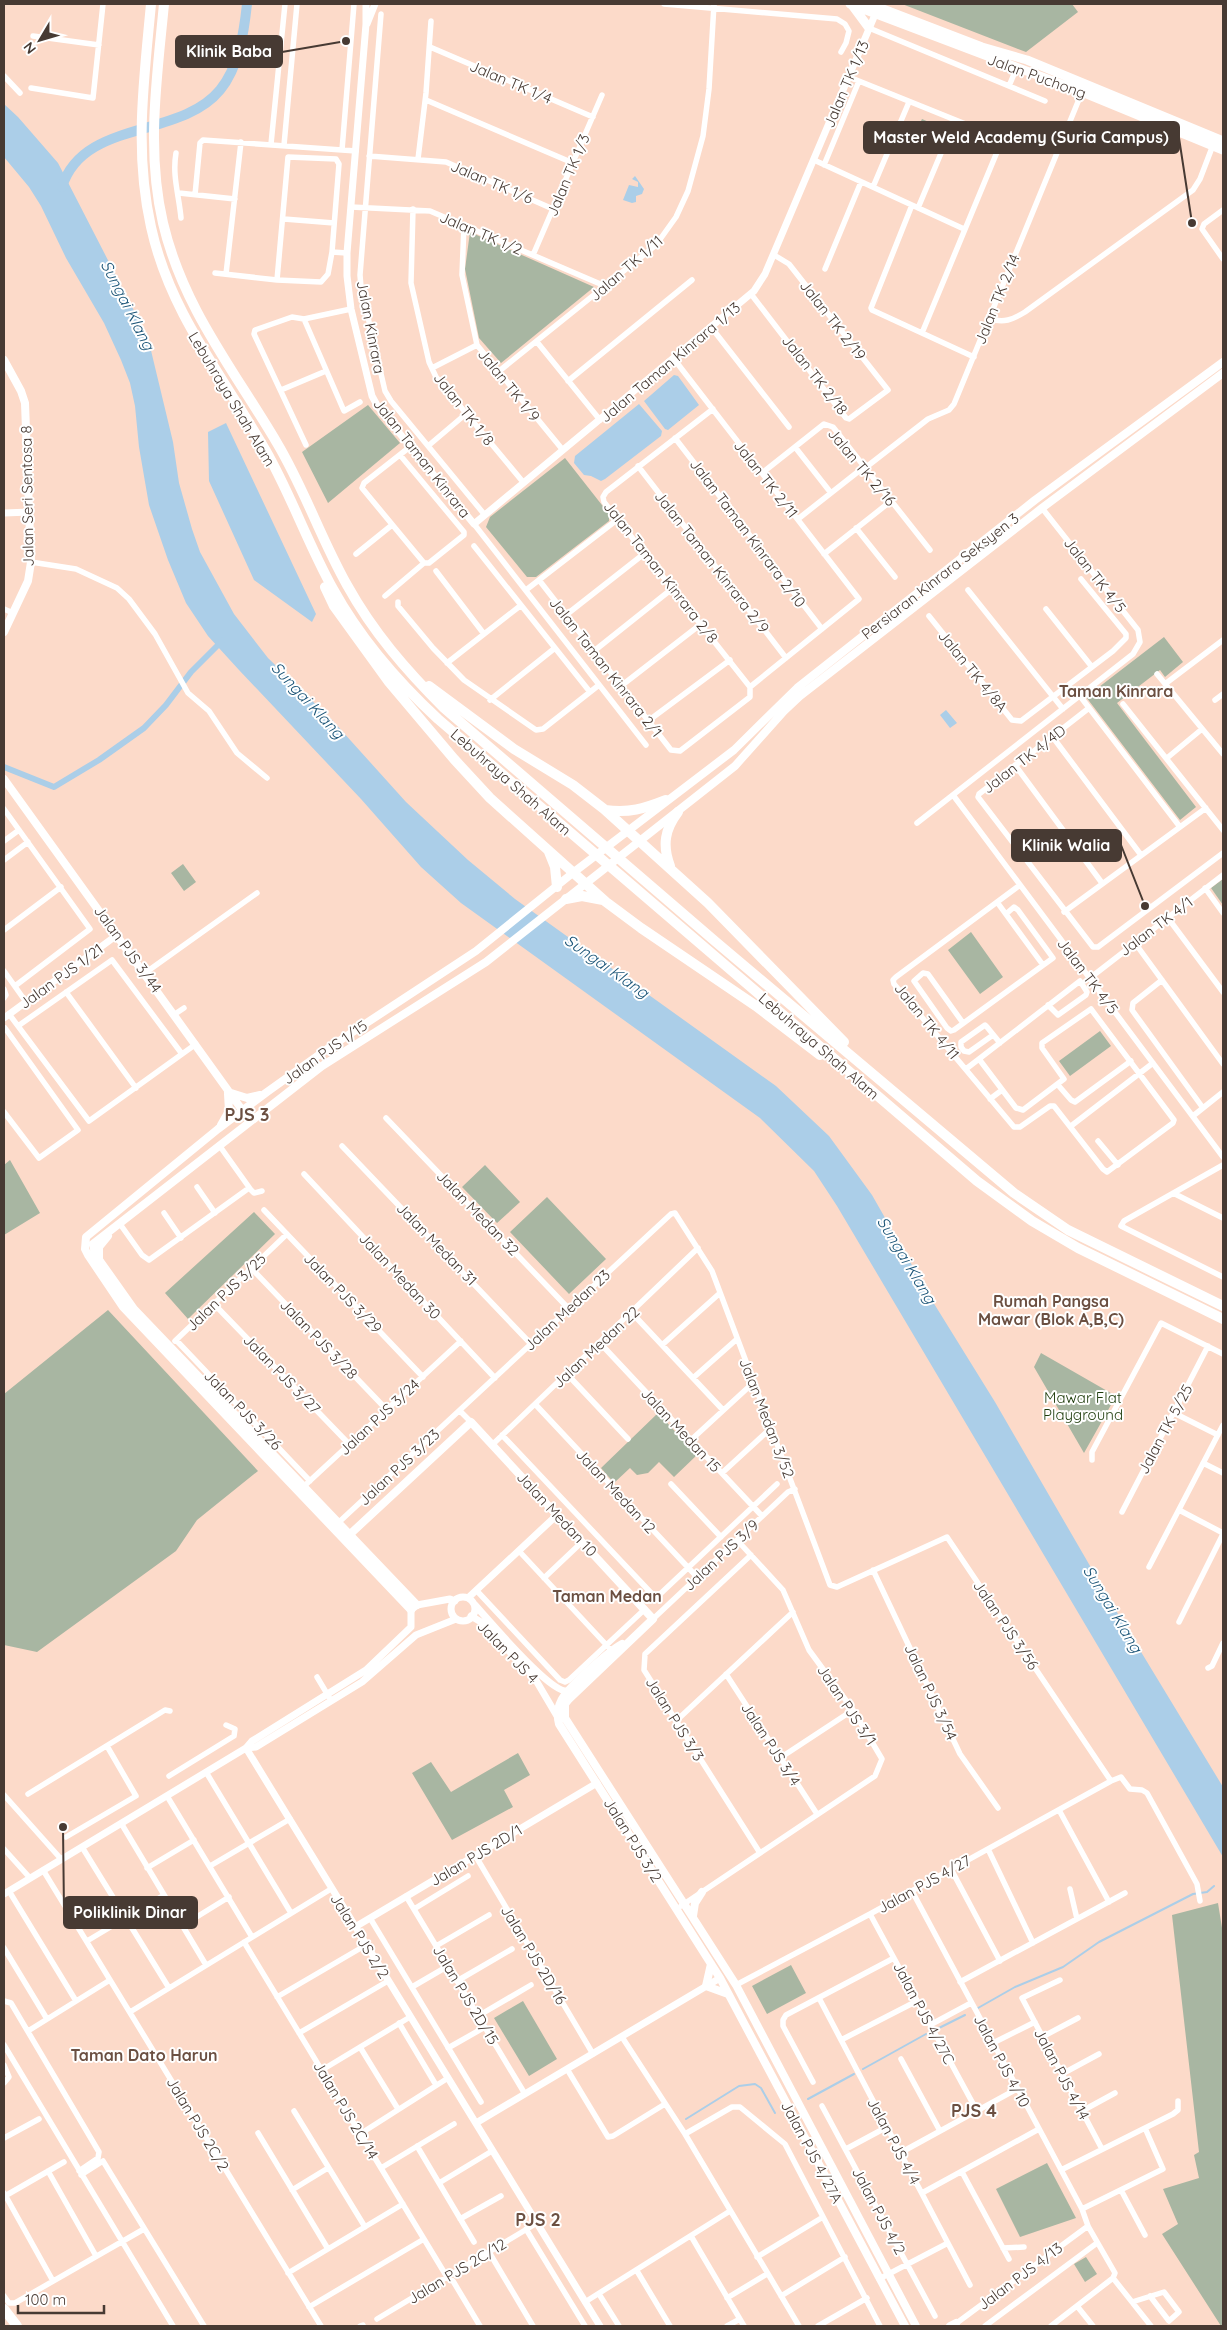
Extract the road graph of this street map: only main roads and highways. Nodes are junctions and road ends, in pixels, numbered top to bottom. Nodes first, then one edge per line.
1 (151, 4) edge
2 (164, 4) edge
3 (851, 4) edge
4 (875, 8) edge
5 (869, 28) road end
6 (1223, 141) edge
7 (1223, 150) edge
8 (4, 360) edge
9 (1223, 362) edge
10 (1223, 373) edge
11 (1062, 482) junction
12 (1042, 508) junction
13 (1000, 529) junction
14 (317, 557) junction
15 (4, 632) edge
16 (402, 666) junction
17 (4, 779) edge
18 (666, 800) junction
19 (604, 810) junction
20 (678, 812) junction
21 (628, 830) junction
22 (640, 841) junction
23 (547, 849) junction
24 (670, 867) junction
25 (574, 872) junction
26 (586, 884) junction
27 (554, 889) junction
28 (564, 901) junction
29 (606, 902) junction
30 (228, 1092) junction
31 (267, 1092) junction
32 (882, 1101) junction
33 (242, 1111) junction
34 (249, 1120) junction
35 (933, 1126) junction
36 (218, 1129) junction
37 (120, 1224) junction
38 (89, 1242) junction
39 (99, 1260) junction
40 (1223, 1306) edge
41 (1223, 1319) edge
42 (167, 1348) junction
43 (300, 1490) junction
44 (347, 1537) junction
45 (414, 1608) road end
46 (653, 1618) joint
47 (626, 1643) junction
48 (562, 1708) junction
49 (702, 1892) road end
50 (693, 1916) junction
51 (711, 1964) junction
52 (720, 1978) joint
53 (736, 1985) joint
54 (728, 1994) junction
55 (813, 2129) junction
56 (803, 2134) junction
57 (826, 2154) junction
58 (816, 2160) junction
59 (4, 2301) edge
60 (908, 2309) junction
61 (17, 2326) edge
62 (905, 2326) edge
63 (916, 2326) edge
64 (921, 2326) edge

1 - 14 highway, Lebuhraya Shah Alam
2 - 16 highway, Lebuhraya Shah Alam
3 - 4 main road, Jalan Puchong
3 - 5 main road
4 - 6 main road, Jalan Puchong
4 - 7 main road, Jalan Puchong
8 - 15 main road, Jalan Seri Sentosa 8
9 - 11 main road, Persiaran Kinrara Seksyen 3
10 - 12 main road, Persiaran Kinrara Seksyen 3
11 - 12 main road
11 - 13 main road, Persiaran Kinrara Seksyen 3
12 - 13 main road
12 - 20 main road, Persiaran Kinrara Seksyen 3
13 - 18 main road, Persiaran Kinrara Seksyen 3
14 - 23 highway
14 - 32 highway, Lebuhraya Shah Alam
16 - 19 highway
16 - 35 highway, Lebuhraya Shah Alam
17 - 30 main road, Jalan PJS 3/44
18 - 19 highway
18 - 21 main road, Persiaran Kinrara Seksyen 3
19 - 21 highway
20 - 22 main road, Jalan PJS 1/15
20 - 24 highway
21 - 22 highway
21 - 25 main road, Jalan PJS 1/15
22 - 24 highway
22 - 26 main road, Jalan PJS 1/15
23 - 25 highway
23 - 27 highway
24 - 35 highway
25 - 26 highway
25 - 27 main road, Jalan PJS 1/15
26 - 28 main road, Jalan PJS 1/15
26 - 29 highway
27 - 31 main road, Jalan PJS 1/15
28 - 29 highway
28 - 34 main road, Jalan PJS 1/15
29 - 32 highway
30 - 31 main road
30 - 33 main road, Jalan PJS 3/44
30 - 36 main road
31 - 33 main road, Jalan PJS 1/15
32 - 41 highway, Lebuhraya Shah Alam
33 - 34 main road, Jalan PJS 3/44
33 - 36 main road, Jalan PJS 1/15
34 - 37 main road, Jalan PJS 1/15
35 - 40 highway, Lebuhraya Shah Alam
36 - 38 main road, Jalan PJS 1/15
37 - 38 main road, Jalan PJS 1/15
37 - 39 main road
38 - 39 main road
38 - 42 main road
39 - 42 main road
42 - 43 main road
43 - 44 main road
43 - 44 main road
44 - 45 main road
44 - 46 main road, Jalan Medan 10
46 - 47 main road, Jalan PJS 3/9
47 - 48 main road, Jalan PJS 3/9
47 - 48 main road, Jalan PJS 3/9
48 - 50 main road, Jalan PJS 3/2
48 - 51 main road, Jalan PJS 3/2
49 - 50 main road
50 - 53 main road, Jalan PJS 3/2
51 - 52 main road, Jalan PJS 3/2
51 - 54 main road
52 - 54 main road, Jalan PJS 4/27A
53 - 55 main road, Jalan PJS 4/27A
54 - 56 main road, Jalan PJS 4/27A
55 - 56 main road
55 - 57 main road, Jalan PJS 4/27A
56 - 58 main road, Jalan PJS 4/27A
57 - 58 main road
57 - 60 main road, Jalan PJS 4/27A
58 - 62 main road, Jalan PJS 4/27A
59 - 61 highway
60 - 63 main road, Jalan PJS 4/27A
60 - 64 main road

